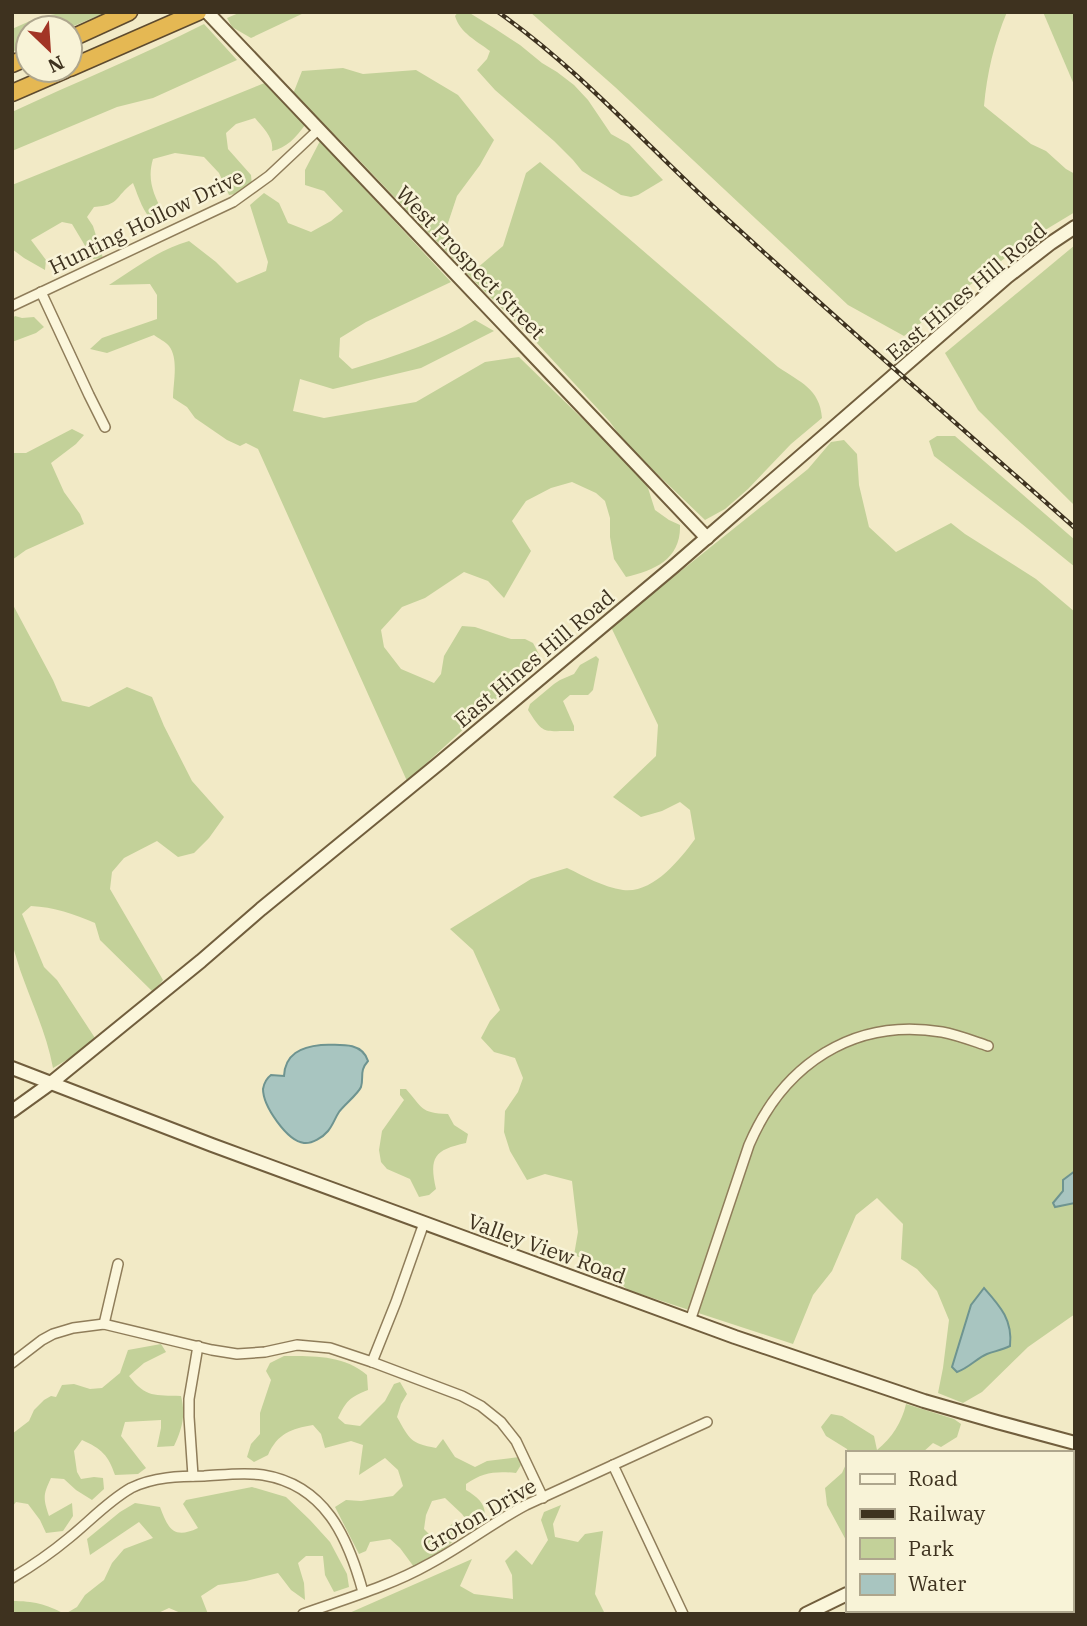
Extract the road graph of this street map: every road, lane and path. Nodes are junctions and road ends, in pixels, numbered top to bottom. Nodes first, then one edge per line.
1 (129, 12) edge
2 (198, 12) edge
3 (207, 12) edge
4 (84, 32) edge
5 (84, 62) edge
6 (33, 84) edge
7 (12, 93) edge
8 (319, 129) junction
9 (1075, 227) edge
10 (41, 292) junction
11 (12, 306) edge
12 (105, 427) dead end
13 (707, 538) junction
14 (988, 1046) dead end
15 (12, 1068) edge
16 (51, 1083) junction
17 (12, 1111) edge
18 (424, 1223) junction
19 (118, 1264) dead end
20 (690, 1321) junction
21 (104, 1324) junction
22 (198, 1346) junction
23 (372, 1362) junction
24 (12, 1363) edge
25 (707, 1422) dead end
26 (1075, 1443) edge
27 (613, 1465) junction
28 (193, 1476) junction
29 (543, 1497) junction
30 (12, 1578) edge
31 (363, 1592) junction
32 (846, 1594) edge
33 (303, 1614) edge
34 (683, 1614) edge
35 (806, 1614) edge

1 - 4 highway
2 - 5 highway
3 - 8 street, West Prospect Street
6 - 7 highway
8 - 10 street, Hunting Hollow Drive
8 - 13 street, West Prospect Street
9 - 13 street, East Hines Hill Road
10 - 11 street, Hunting Hollow Drive
10 - 12 street
13 - 16 street, East Hines Hill Road
14 - 20 street
15 - 16 street, Valley View Road
16 - 17 street, East Hines Hill Road
16 - 18 street, Valley View Road
18 - 20 street, Valley View Road
18 - 23 street
19 - 21 street
20 - 26 street, Valley View Road
21 - 22 street
21 - 24 street
22 - 23 street
22 - 28 street
23 - 29 street
25 - 27 street, Groton Drive
27 - 29 street, Groton Drive
27 - 34 street
28 - 30 street
28 - 31 street
29 - 31 street, Groton Drive
31 - 33 street, Groton Drive
32 - 35 street

